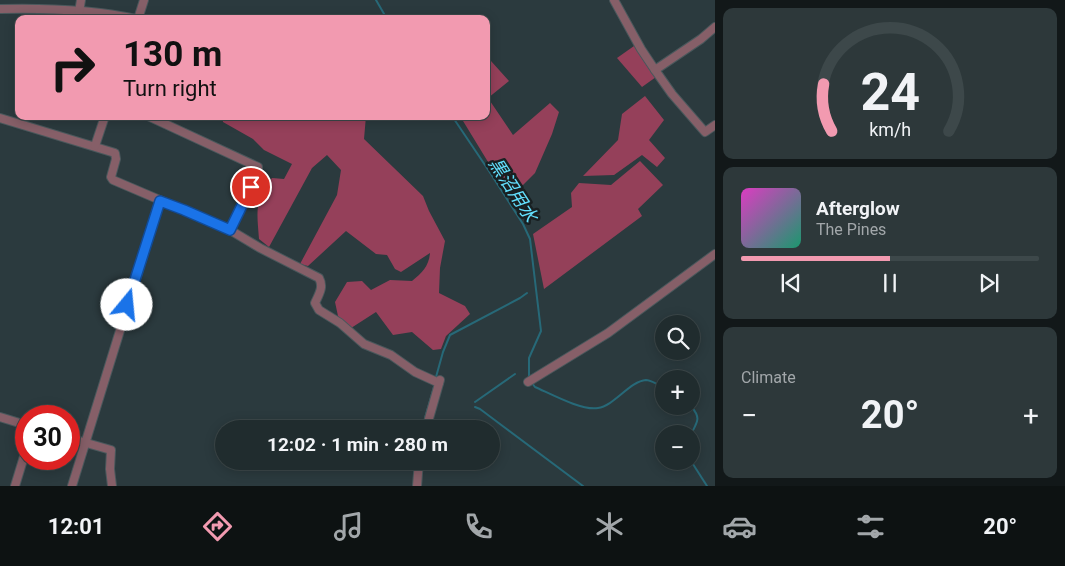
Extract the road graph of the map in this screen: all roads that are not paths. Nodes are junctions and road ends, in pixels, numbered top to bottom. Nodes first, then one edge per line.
1 (81, 0) edge
2 (144, 0) edge
3 (617, 1) edge
4 (0, 9) edge
5 (79, 12) junction
6 (118, 15) edge
7 (138, 15) edge
8 (715, 27) edge
9 (655, 70) junction
10 (0, 118) edge
11 (104, 120) edge
12 (157, 120) edge
13 (715, 125) edge
14 (94, 146) junction
15 (160, 201) junction
16 (230, 230) junction
17 (715, 254) edge
18 (528, 382) dead end
19 (0, 417) edge
20 (429, 420) edge
21 (15, 422) edge
22 (80, 441) edge
23 (85, 442) junction
24 (20, 470) edge
25 (418, 470) edge
26 (15, 486) edge
27 (72, 486) edge
28 (112, 486) edge
29 (417, 486) edge

1 - 5 street
2 - 7 street
3 - 9 street
4 - 5 street
5 - 6 street
8 - 9 street
9 - 13 street
10 - 14 street
11 - 14 street
12 - 16 street
14 - 15 street
15 - 16 street
15 - 23 street
16 - 20 street
17 - 18 street
19 - 21 street
22 - 23 street
23 - 27 street
23 - 28 street
24 - 26 street
25 - 29 street

